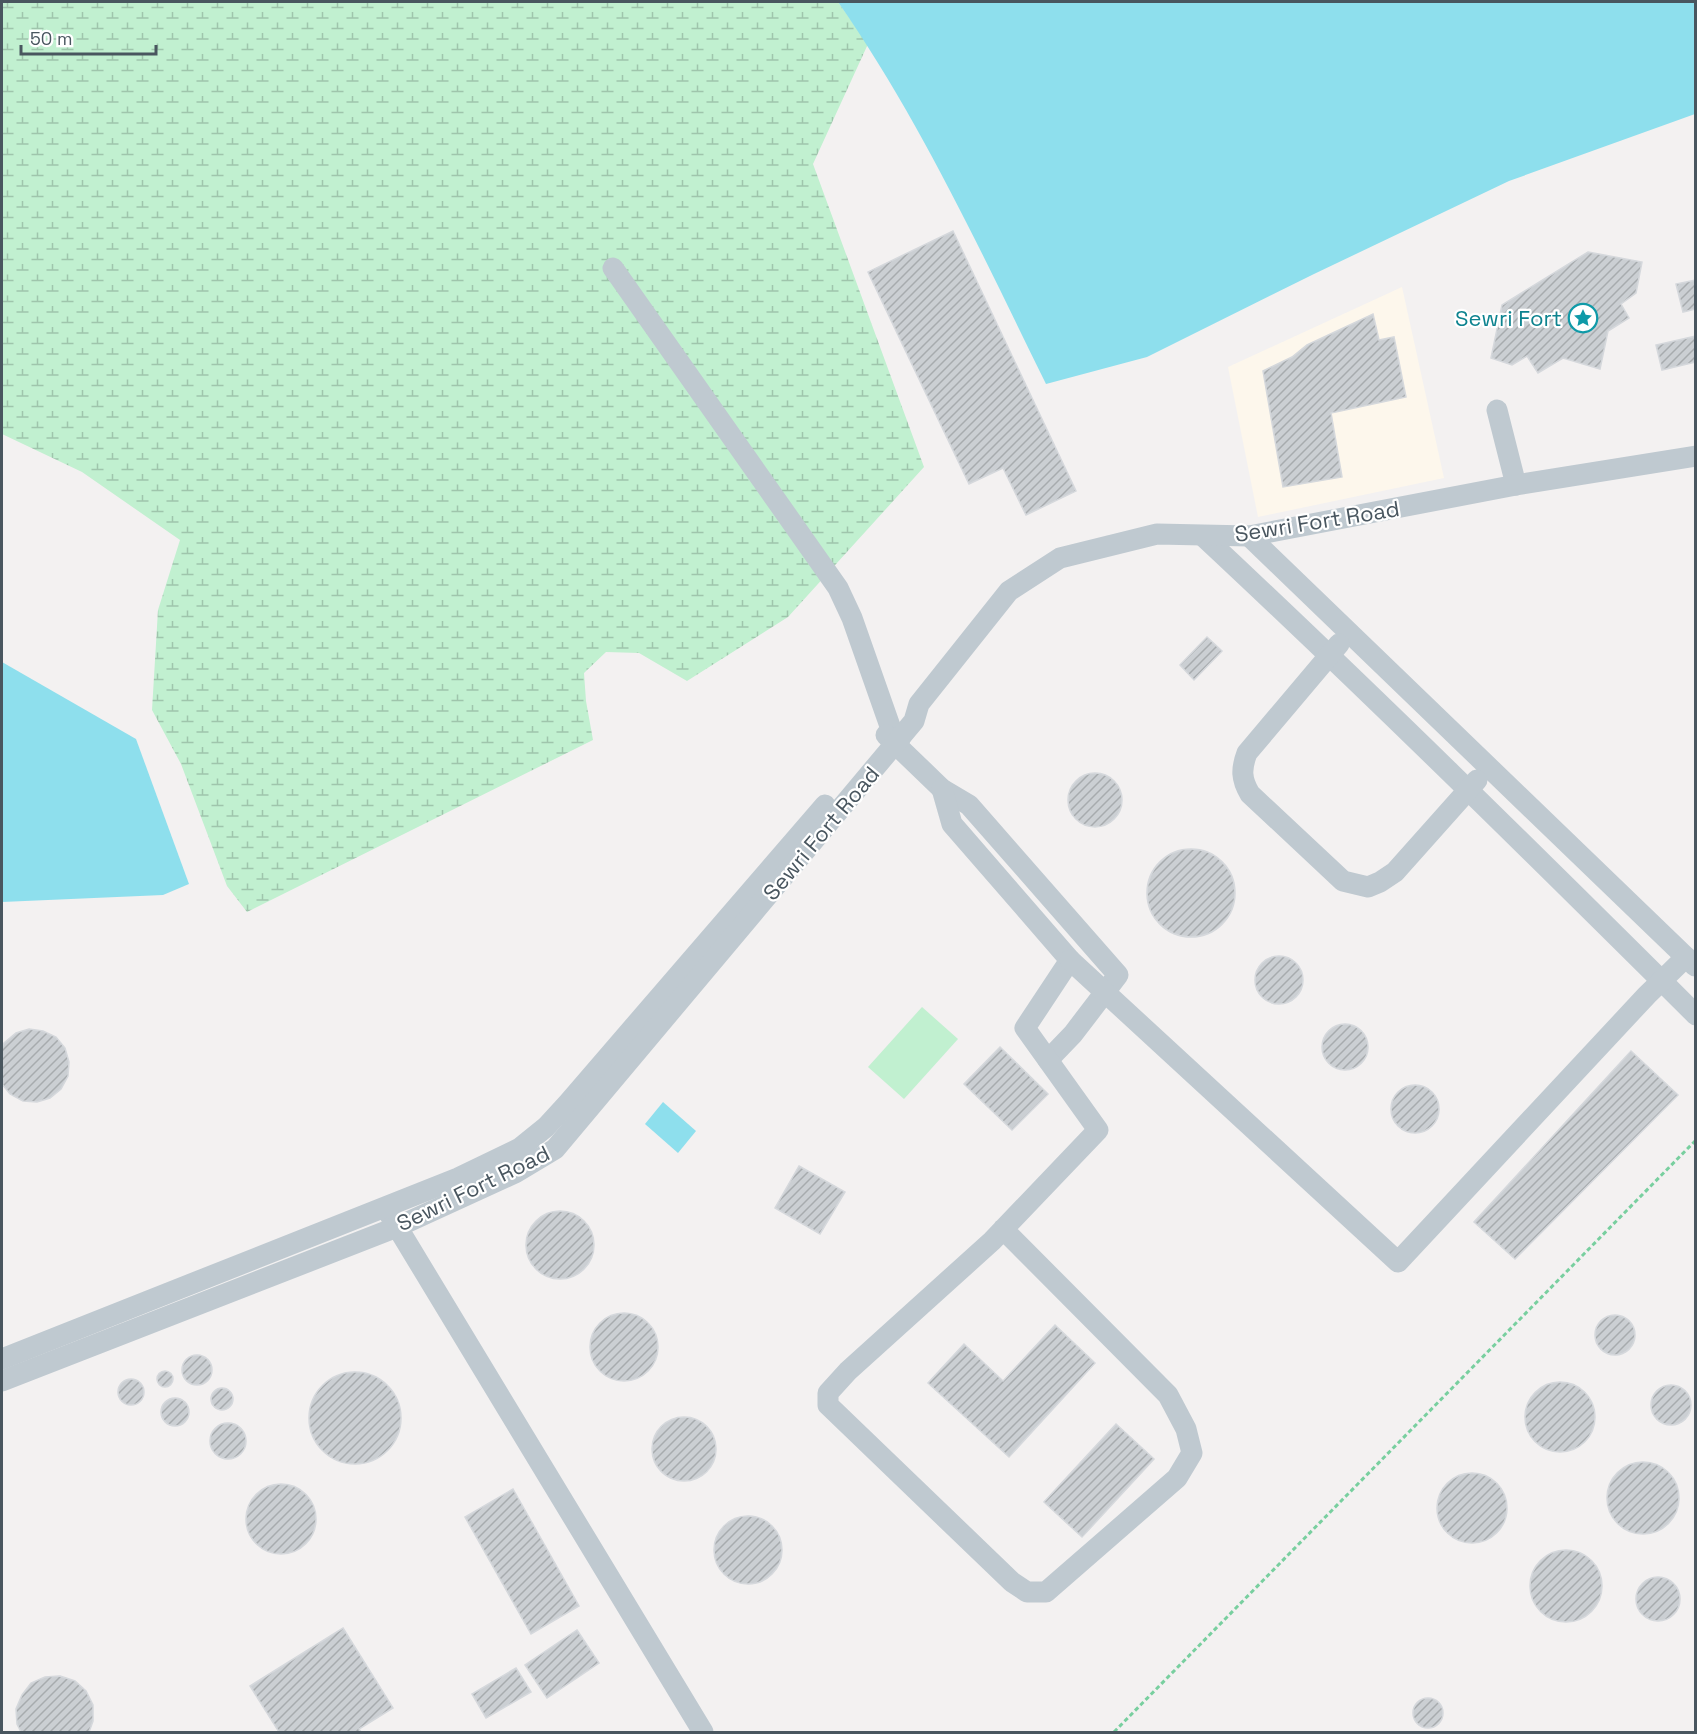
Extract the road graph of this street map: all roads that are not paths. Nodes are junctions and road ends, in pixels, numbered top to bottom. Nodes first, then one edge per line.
1 (613, 268) dead end
2 (1497, 410) dead end
3 (1695, 456) edge
4 (1516, 485) junction
5 (1203, 536) junction
6 (1249, 536) junction
7 (1349, 633) junction
8 (1329, 654) junction
9 (893, 736) junction
10 (1490, 767) junction
11 (942, 789) junction
12 (1468, 789) junction
13 (1070, 960) junction
14 (1691, 962) edge
15 (1661, 981) junction
16 (1104, 992) junction
17 (1695, 1015) edge
18 (622, 1055) junction
19 (1048, 1060) junction
20 (386, 1206) junction
21 (397, 1227) junction
22 (1003, 1229) junction
23 (230, 1268) junction
24 (240, 1288) junction
25 (2, 1359) edge
26 (2, 1381) edge
27 (703, 1732) edge

1 - 9 street
2 - 4 street
3 - 4 street, Sewri Fort Road
4 - 6 street, Sewri Fort Road
5 - 6 street, Sewri Fort Road
5 - 8 street
5 - 9 street, Sewri Fort Road
6 - 7 street
7 - 8 street
7 - 10 street
8 - 12 street
8 - 12 street
9 - 11 street
9 - 18 street, Sewri Fort Road
10 - 12 street
10 - 14 street
11 - 13 street
11 - 16 street
12 - 15 street
13 - 16 street
13 - 19 street
14 - 15 street
15 - 16 street
15 - 17 street
16 - 19 street
18 - 20 street
18 - 21 street, Sewri Fort Road
19 - 22 street
20 - 21 street
20 - 23 street
21 - 24 street, Sewri Fort Road
21 - 27 street
22 - 22 street
23 - 24 street
23 - 25 street
24 - 26 street, Sewri Fort Road

